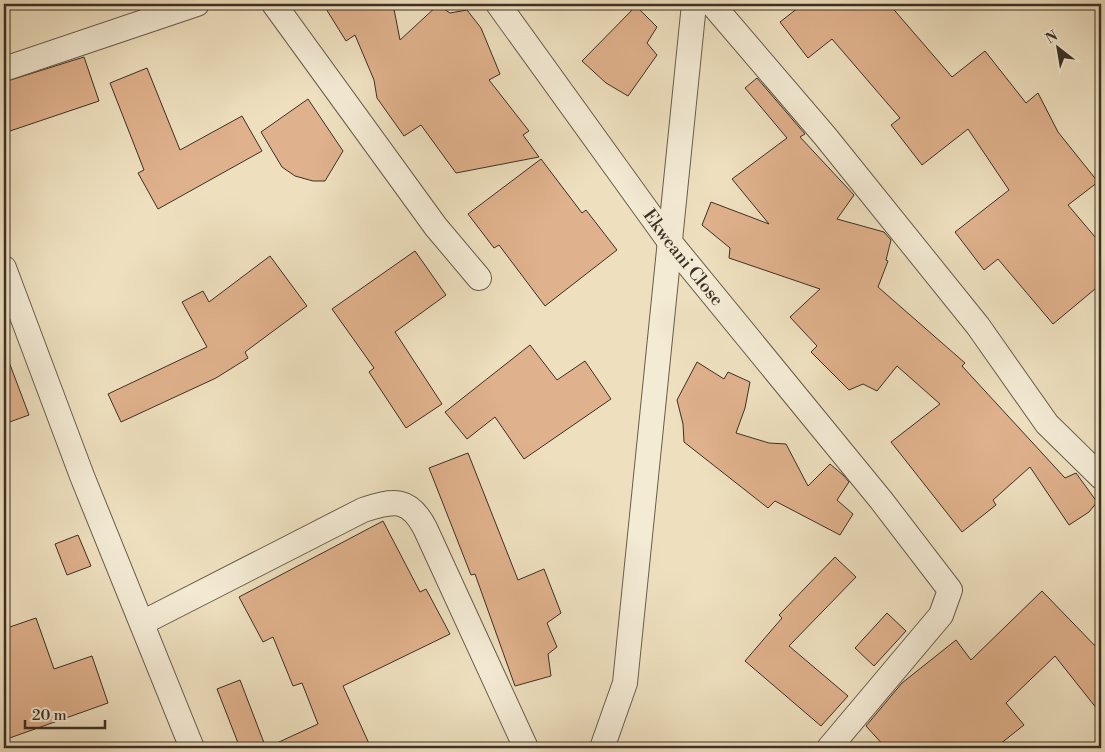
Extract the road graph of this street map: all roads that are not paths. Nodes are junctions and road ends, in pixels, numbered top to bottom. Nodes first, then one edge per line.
1 (197, 4) edge
2 (274, 4) edge
3 (498, 4) edge
4 (694, 4) edge
5 (712, 4) edge
6 (4, 69) edge
7 (669, 241) junction
8 (4, 268) edge
9 (479, 278) dead end
10 (1101, 477) edge
11 (142, 623) junction
12 (192, 748) edge
13 (526, 748) edge
14 (602, 748) edge
15 (829, 748) edge

1 - 6 street
2 - 9 street
3 - 7 street, Ekweani Close
4 - 7 street
5 - 10 street
7 - 14 street
7 - 15 street, Ekweani Close
8 - 11 street
11 - 12 street
11 - 13 street

